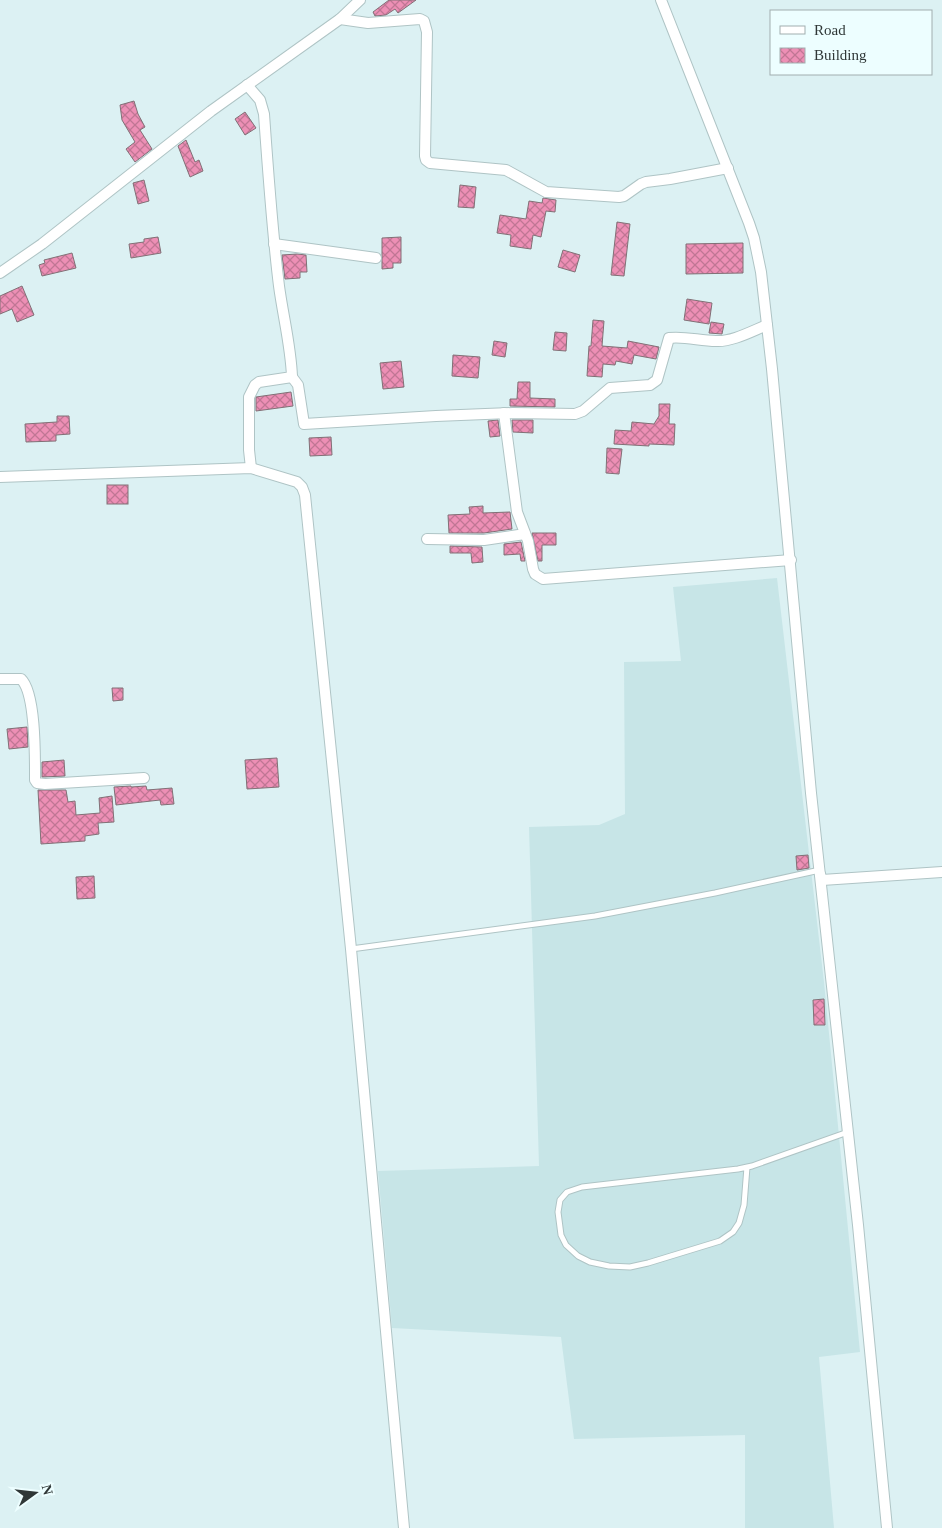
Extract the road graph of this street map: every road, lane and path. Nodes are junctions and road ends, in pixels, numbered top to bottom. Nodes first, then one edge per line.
1 (360, 0) edge
2 (662, 0) edge
3 (340, 19) junction
4 (246, 85) junction
5 (728, 168) junction
6 (274, 244) junction
7 (376, 258) dead end
8 (0, 272) edge
9 (767, 325) junction
10 (292, 377) junction
11 (504, 413) junction
12 (252, 468) junction
13 (0, 477) edge
14 (525, 534) junction
15 (427, 539) dead end
16 (791, 560) junction
17 (0, 679) edge
18 (144, 778) dead end
19 (942, 872) edge
20 (824, 877) junction
21 (351, 949) junction
22 (848, 1132) junction
23 (747, 1167) junction
24 (404, 1528) edge
25 (887, 1528) edge

1 - 3 street
2 - 5 street
3 - 4 street
3 - 5 street
4 - 6 street
4 - 8 street
5 - 9 street
6 - 7 street
6 - 10 street
9 - 11 street
9 - 16 street
10 - 11 street
10 - 12 street
11 - 14 street
12 - 13 street
12 - 21 street
14 - 15 street
14 - 16 street
16 - 20 street
17 - 18 street
19 - 20 street
20 - 21 lane
20 - 22 street
21 - 24 street
22 - 23 lane
22 - 25 street
23 - 23 lane

